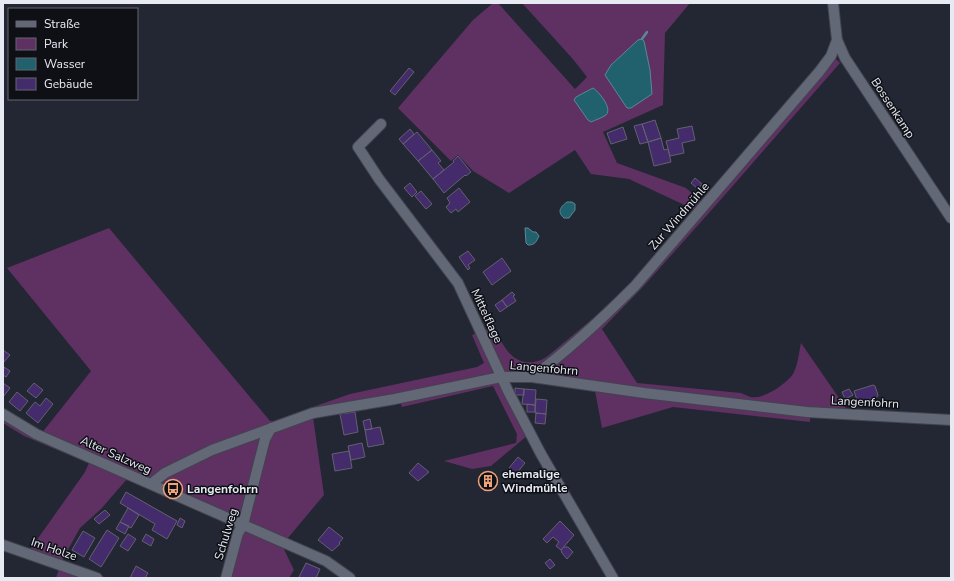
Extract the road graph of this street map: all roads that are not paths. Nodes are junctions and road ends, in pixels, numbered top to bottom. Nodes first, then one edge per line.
1 (833, 3) edge
2 (837, 40) junction
3 (831, 56) junction
4 (845, 58) junction
5 (381, 124) dead end
6 (951, 218) edge
7 (501, 377) junction
8 (532, 377) junction
9 (3, 414) edge
10 (951, 420) edge
11 (271, 428) junction
12 (151, 484) junction
13 (243, 525) junction
14 (3, 545) edge
15 (97, 578) edge
16 (226, 578) edge
17 (350, 578) edge
18 (613, 578) edge

1 - 2 street, Bossenkamp
2 - 3 street, Zur Windmühle
2 - 4 street, Bossenkamp
3 - 4 street
3 - 8 street, Zur Windmühle
4 - 6 street, Bossenkamp
5 - 7 street, Mittelflage
7 - 8 street, Langenfohrn
7 - 11 street, Langenfohrn
7 - 18 street, Mittelflage
8 - 10 street, Langenfohrn
9 - 12 street, Alter Salzweg
11 - 12 street, Langenfohrn
11 - 13 street, Schulweg
12 - 13 street, Alter Salzweg
13 - 16 street, Schulweg
13 - 17 street, Alter Salzweg
14 - 15 street, Im Holze

